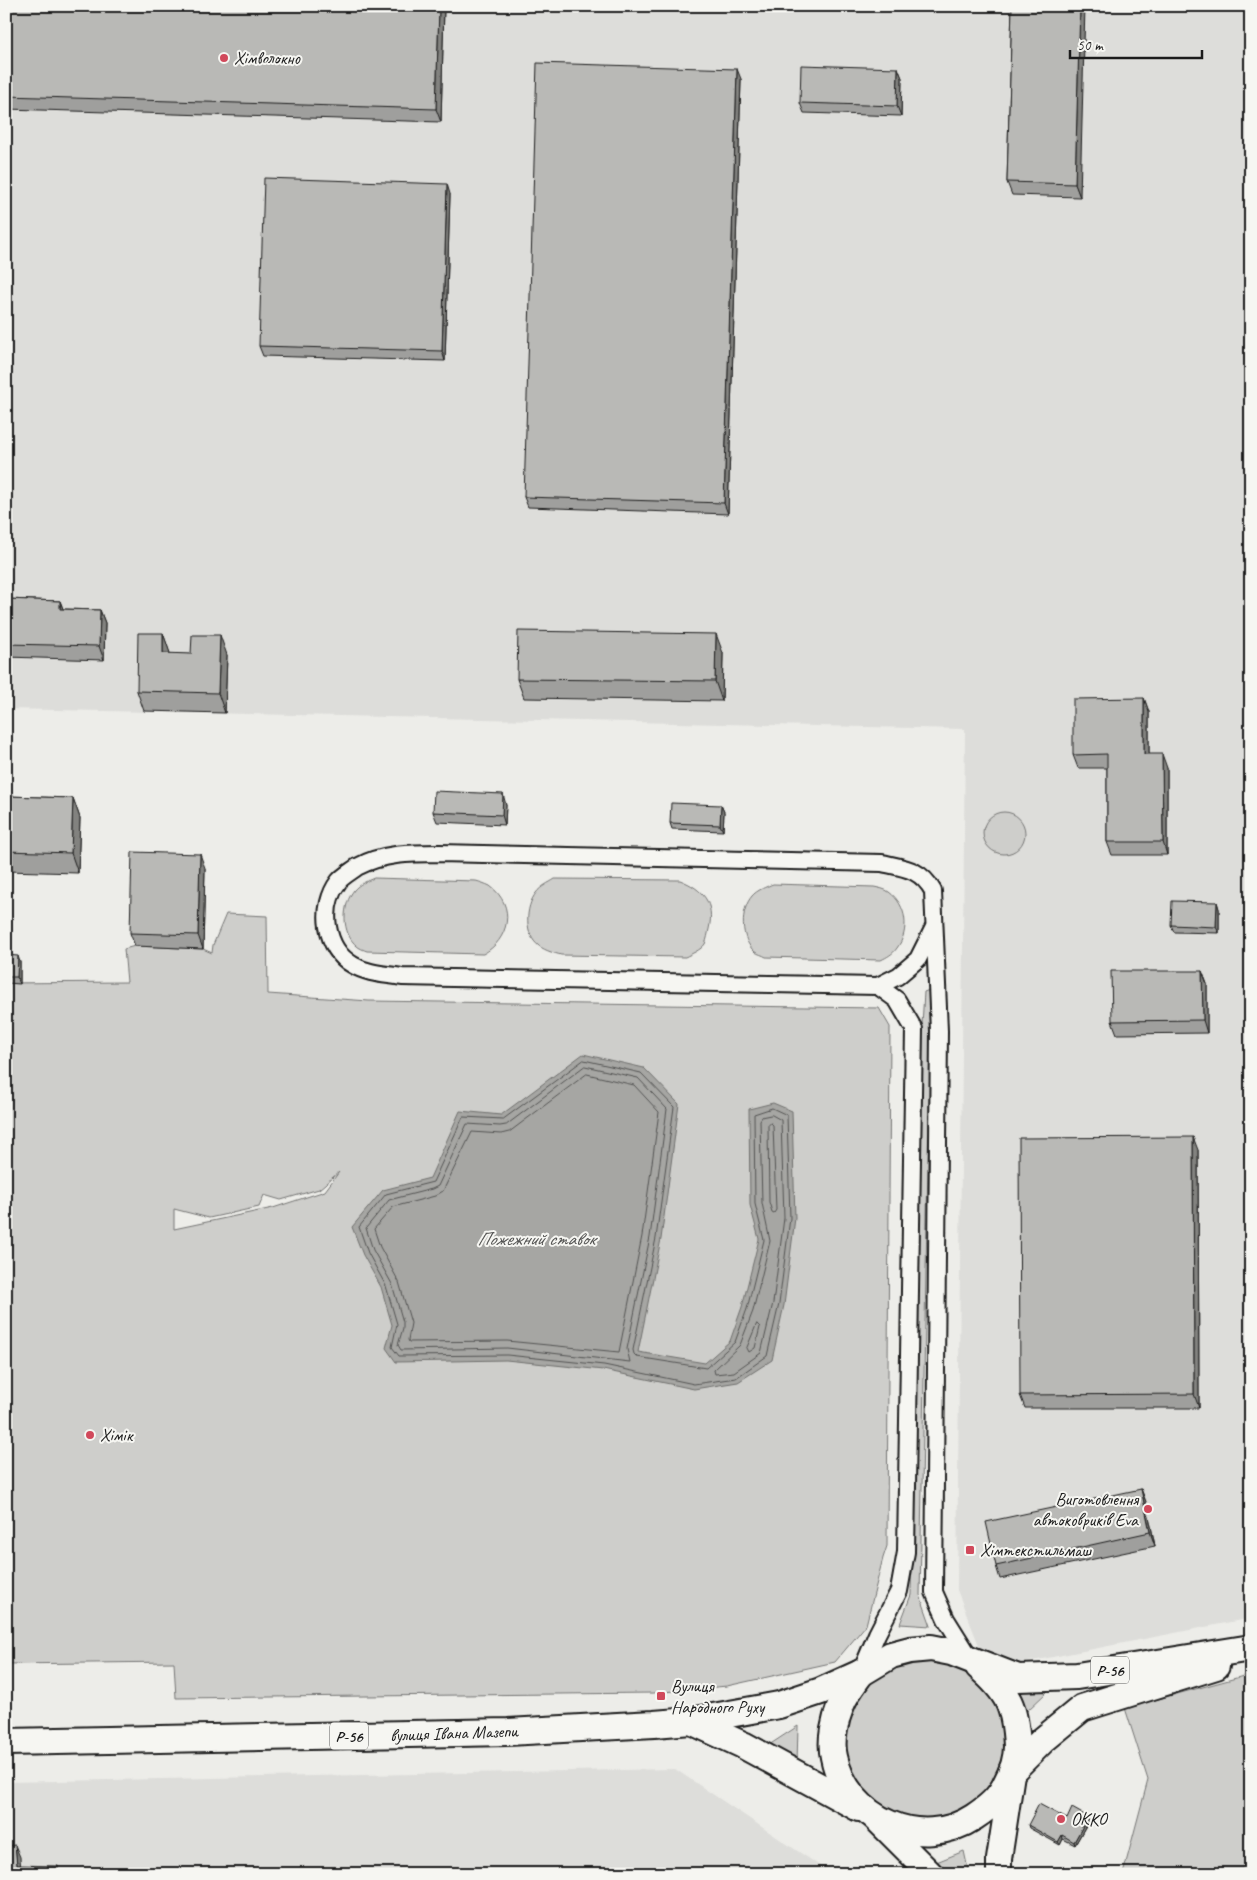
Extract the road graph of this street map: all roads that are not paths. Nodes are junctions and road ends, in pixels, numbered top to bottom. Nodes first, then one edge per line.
1 (934, 928) junction
2 (878, 986) junction
3 (1251, 1648) edge
4 (1251, 1654) edge
5 (972, 1660) junction
6 (861, 1672) junction
7 (691, 1721) junction
8 (6, 1742) edge
9 (1012, 1771) junction
10 (873, 1815) junction
11 (931, 1874) edge
12 (999, 1874) edge

1 - 2 street
1 - 2 street
1 - 5 street
2 - 6 street
3 - 5 main road, Р-56
4 - 9 main road, Р-56
5 - 6 main road, Р-56
5 - 9 main road
6 - 7 main road, вулиця Івана Мазепи / Р-56
6 - 10 main road
7 - 8 main road, вулиця Івана Мазепи / Р-56
7 - 10 main road, вулиця Івана Мазепи / Р-56
9 - 10 main road, Р-56
9 - 12 main road
10 - 11 main road

